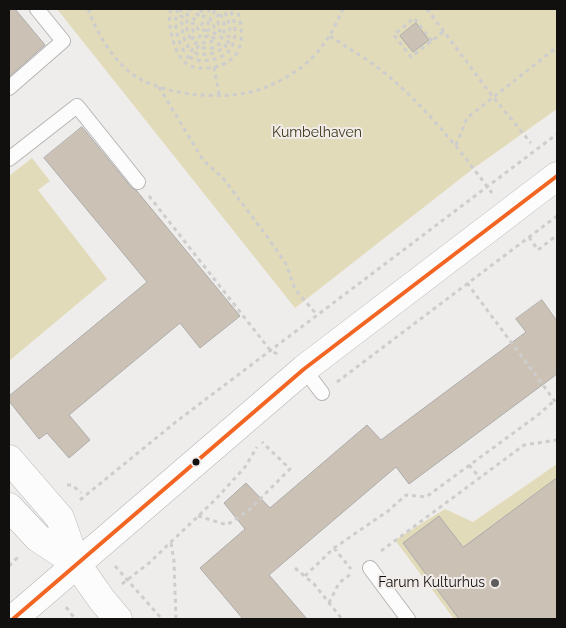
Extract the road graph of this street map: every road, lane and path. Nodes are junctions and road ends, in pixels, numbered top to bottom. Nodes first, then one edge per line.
1 (37, 9) edge
2 (88, 9) edge
3 (171, 9) edge
4 (178, 9) edge
5 (188, 9) edge
6 (192, 9) edge
7 (210, 9) edge
8 (216, 9) edge
9 (224, 9) edge
10 (230, 9) edge
11 (236, 9) edge
12 (343, 9) edge
13 (426, 9) edge
14 (213, 14) dead end
15 (244, 18) dead end
16 (239, 19) junction
17 (197, 21) dead end
18 (206, 31) dead end
19 (213, 32) dead end
20 (444, 32) junction
21 (330, 36) junction
22 (432, 40) junction
23 (233, 45) junction
24 (557, 47) edge
25 (185, 62) junction
26 (214, 67) junction
27 (158, 87) junction
28 (9, 88) edge
29 (219, 94) junction
30 (493, 97) junction
31 (557, 134) edge
32 (531, 143) dead end
33 (456, 145) junction
34 (9, 160) edge
35 (557, 176) edge
36 (482, 179) dead end
37 (138, 182) joint
38 (557, 216) edge
39 (557, 236) edge
40 (529, 238) junction
41 (467, 284) junction
42 (317, 315) junction
43 (270, 350) junction
44 (304, 369) junction
45 (322, 393) joint
46 (556, 402) edge
47 (266, 437) dead end
48 (557, 440) edge
49 (262, 442) junction
50 (9, 459) edge
51 (469, 465) junction
52 (480, 478) junction
53 (85, 496) dead end
54 (9, 507) edge
55 (198, 516) junction
56 (171, 542) junction
57 (334, 548) junction
58 (76, 563) junction
59 (372, 563) joint
60 (296, 568) dead end
61 (305, 576) junction
62 (329, 603) junction
63 (12, 619) edge
64 (118, 619) edge
65 (162, 619) edge
66 (176, 619) edge
67 (342, 619) edge
68 (408, 619) edge

1 - 28 lane
2 - 27 path
3 - 25 path
4 - 17 path
4 - 25 path
5 - 6 path
7 - 9 path
8 - 14 path
10 - 23 path
11 - 16 path
12 - 21 path
13 - 20 path
15 - 16 path
16 - 26 path
18 - 23 path
19 - 23 path
20 - 22 path
20 - 30 path
21 - 29 path
21 - 33 path
22 - 22 path
24 - 30 path
25 - 26 path
26 - 29 path
27 - 29 path
27 - 42 path
30 - 32 path
30 - 33 path
31 - 42 path
33 - 36 path
34 - 37 lane
35 - 44 street
37 - 43 path
38 - 40 path
39 - 40 path
40 - 41 path
41 - 45 path
41 - 46 path
42 - 43 path
43 - 53 path
44 - 45 lane
44 - 58 street
46 - 51 path
47 - 49 path
48 - 52 path
49 - 55 path
49 - 55 path
50 - 58 street
51 - 52 path
51 - 57 path
52 - 59 path
54 - 58 street
55 - 56 path
56 - 65 path
56 - 66 path
57 - 61 path
57 - 62 path
58 - 63 street
58 - 64 street
59 - 68 lane
60 - 61 path
61 - 62 path
62 - 67 path

